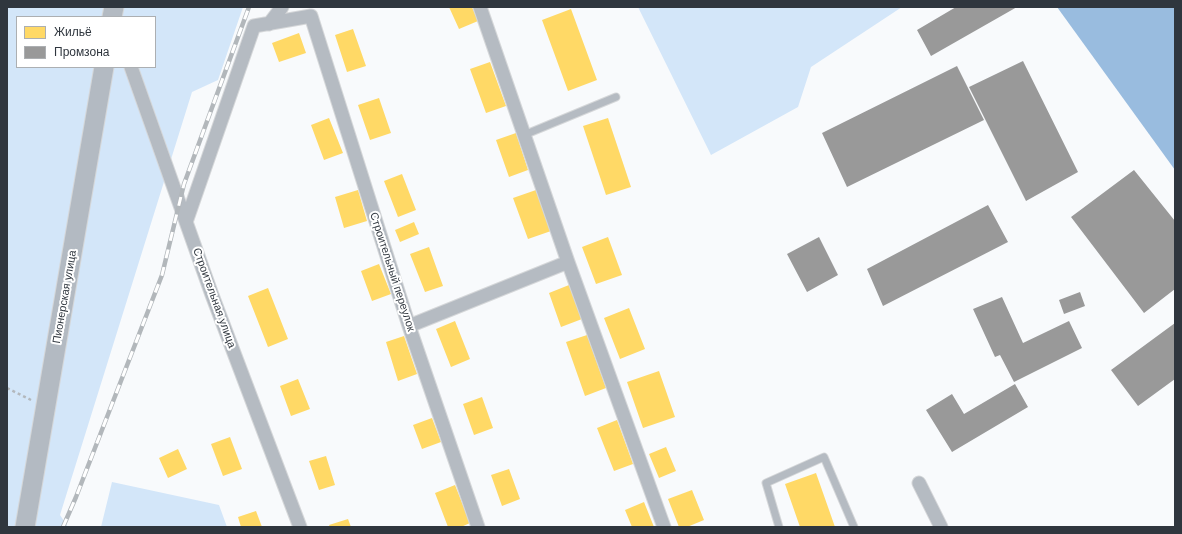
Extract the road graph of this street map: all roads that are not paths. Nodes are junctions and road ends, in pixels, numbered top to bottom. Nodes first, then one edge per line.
1 (282, 7) edge
2 (480, 7) edge
3 (313, 11) edge
4 (269, 24) junction
5 (104, 68) edge
6 (131, 68) edge
7 (616, 97) dead end
8 (524, 135) junction
9 (186, 222) junction
10 (568, 262) junction
11 (408, 326) junction
12 (919, 483) dead end
13 (26, 527) edge
14 (300, 527) edge
15 (478, 527) edge
16 (664, 527) edge
17 (779, 527) edge
18 (854, 527) edge
19 (941, 527) edge

1 - 4 street
2 - 8 street
3 - 4 street
3 - 11 street, Строительный переулок
4 - 9 street
5 - 13 street, Пионерская улица
6 - 9 street, Строительная улица
7 - 8 lane
8 - 10 street
9 - 14 street, Строительная улица
10 - 11 street
10 - 16 street
11 - 15 street, Строительный переулок
12 - 19 street
17 - 18 lane

